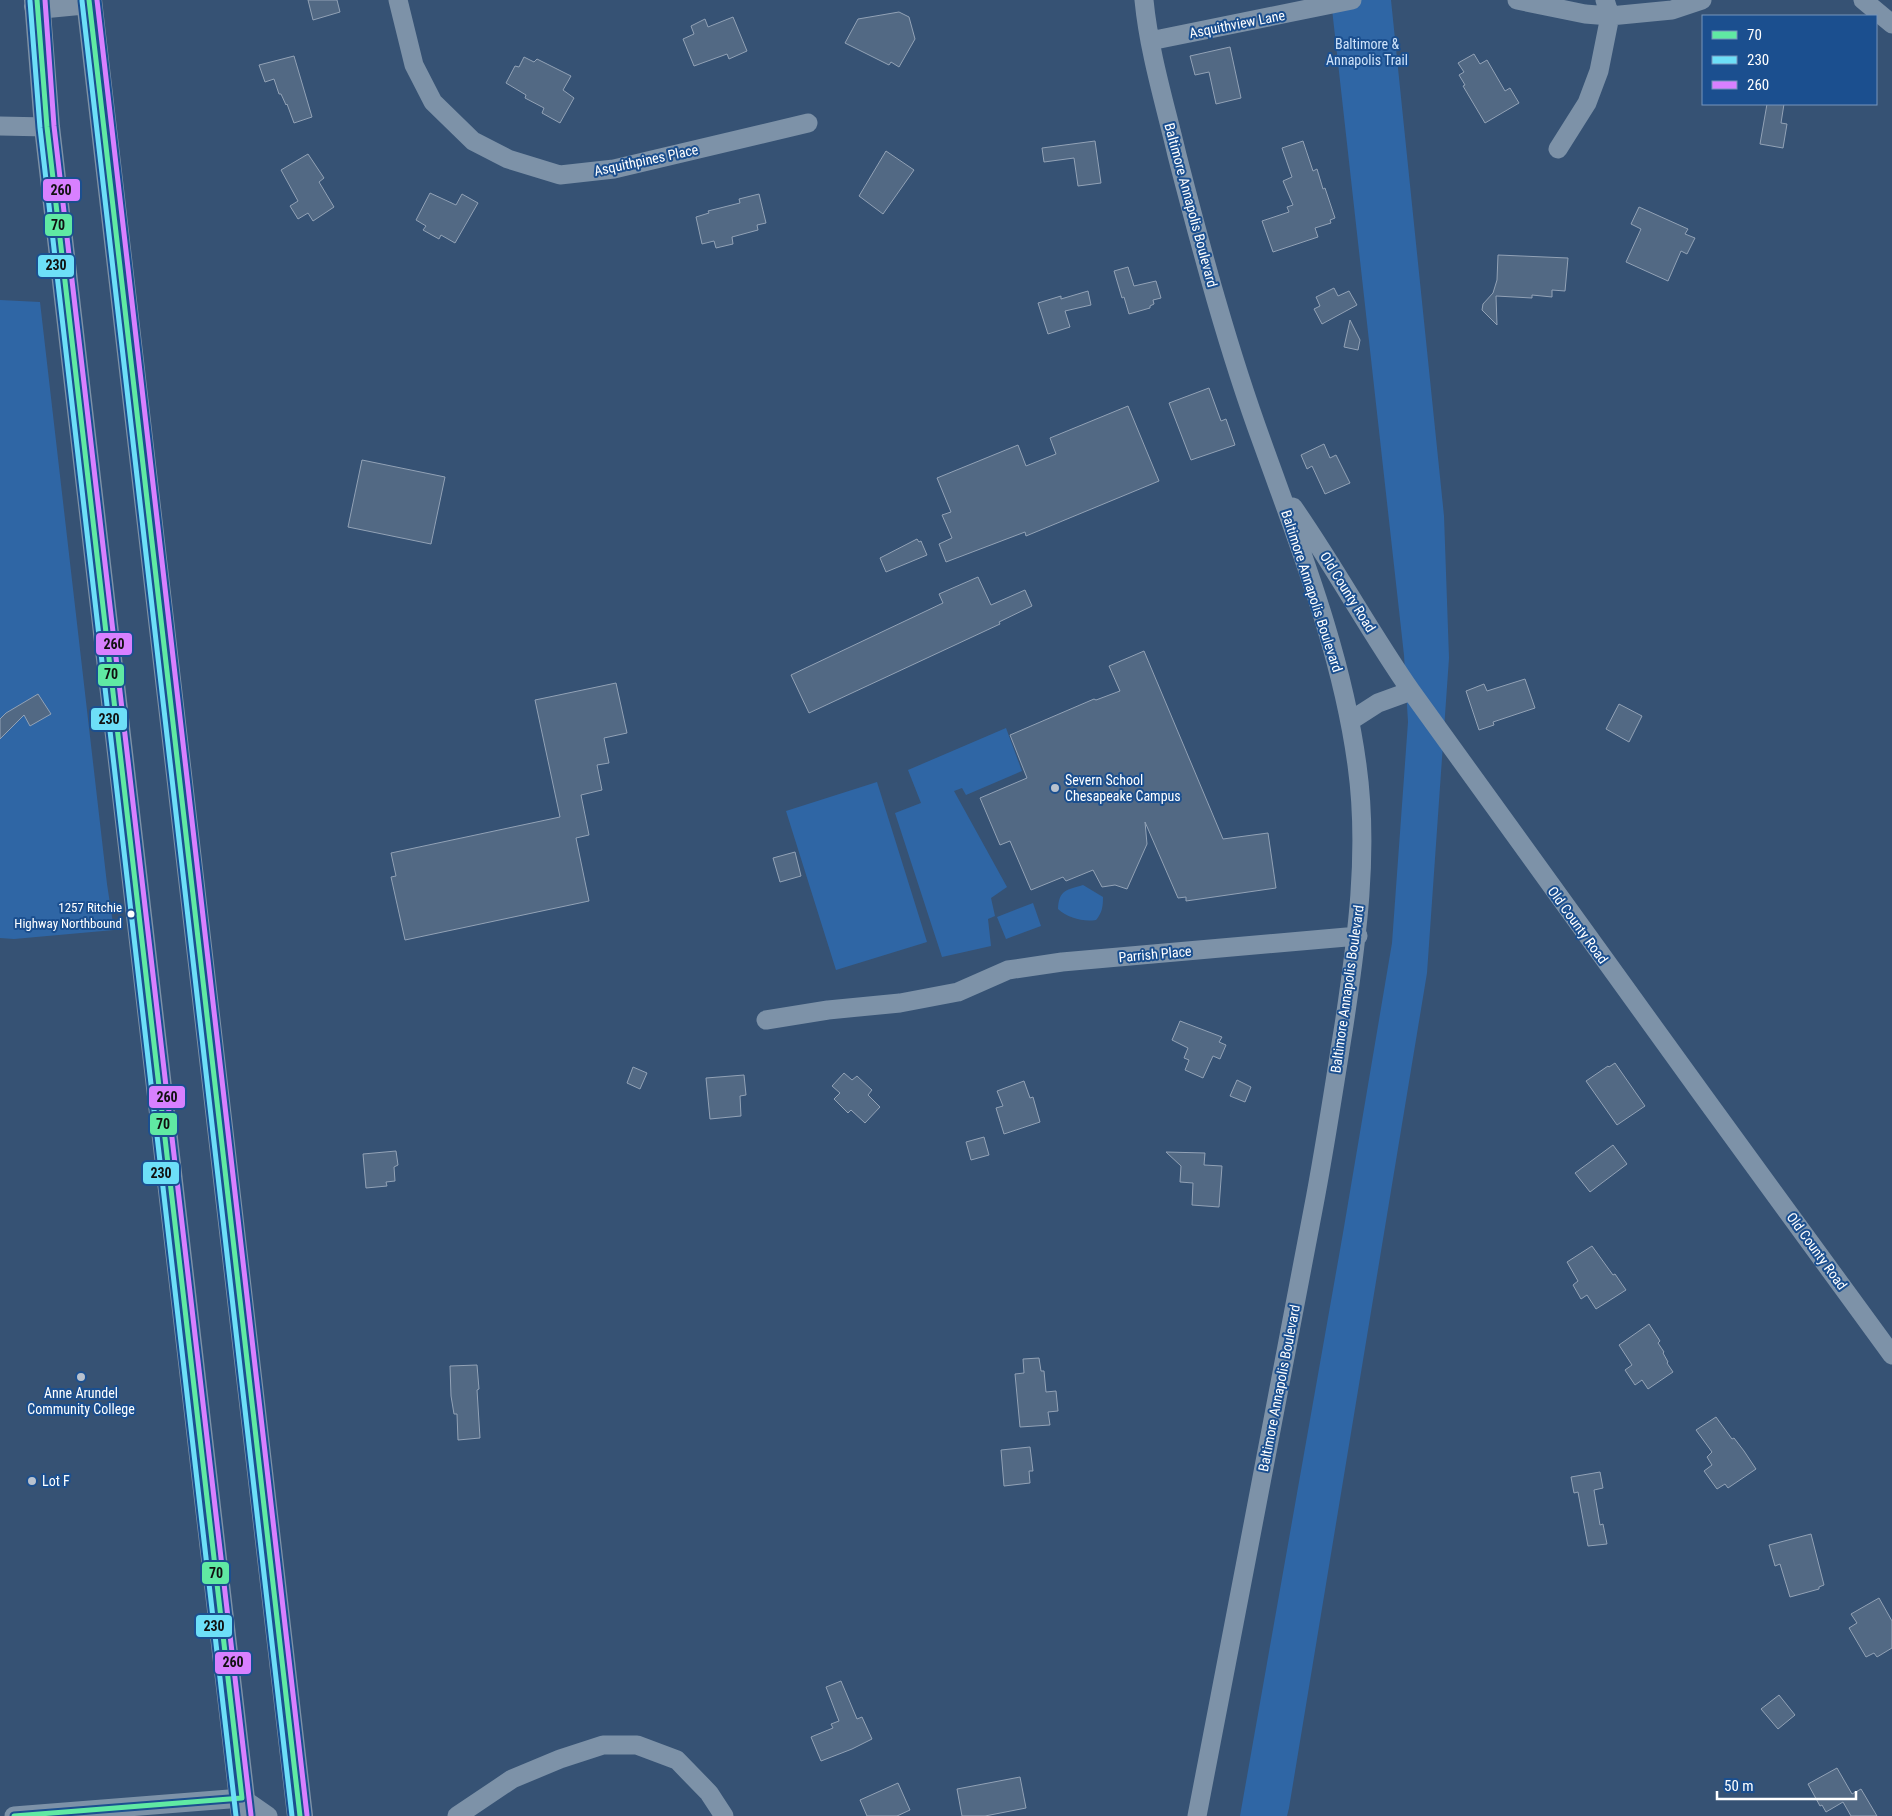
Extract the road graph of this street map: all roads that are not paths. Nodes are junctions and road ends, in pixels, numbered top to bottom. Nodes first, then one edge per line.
1 (89, 0) edge
2 (398, 0) edge
3 (1144, 0) edge
4 (1352, 0) edge
5 (1517, 0) edge
6 (1702, 0) edge
7 (1863, 0) edge
8 (37, 3) edge
9 (1607, 8) edge
10 (1892, 24) edge
11 (1150, 41) junction
12 (808, 123) dead end
13 (0, 126) edge
14 (47, 127) junction
15 (1558, 148) dead end
16 (1278, 485) junction
17 (1411, 691) junction
18 (1350, 721) junction
19 (1358, 936) junction
20 (766, 1020) dead end
21 (1892, 1355) edge
22 (243, 1807) edge
23 (14, 1816) edge
24 (268, 1816) edge
25 (300, 1816) edge
26 (458, 1816) edge
27 (724, 1816) edge
28 (1197, 1816) edge

1 - 8 highway
1 - 25 highway
2 - 12 street, Asquithpines Place
3 - 11 street, Baltimore Annapolis Boulevard
4 - 11 street, Asquithview Lane
5 - 9 street
6 - 9 street
7 - 10 street
8 - 14 highway
9 - 15 street
11 - 16 street, Baltimore Annapolis Boulevard
13 - 14 street
14 - 22 highway
16 - 17 street, Old County Road
16 - 18 street, Baltimore Annapolis Boulevard
17 - 18 street
17 - 21 street, Old County Road
18 - 19 street, Baltimore Annapolis Boulevard
19 - 20 street, Parrish Place
19 - 28 street, Baltimore Annapolis Boulevard
22 - 23 street
22 - 24 street
26 - 27 street

